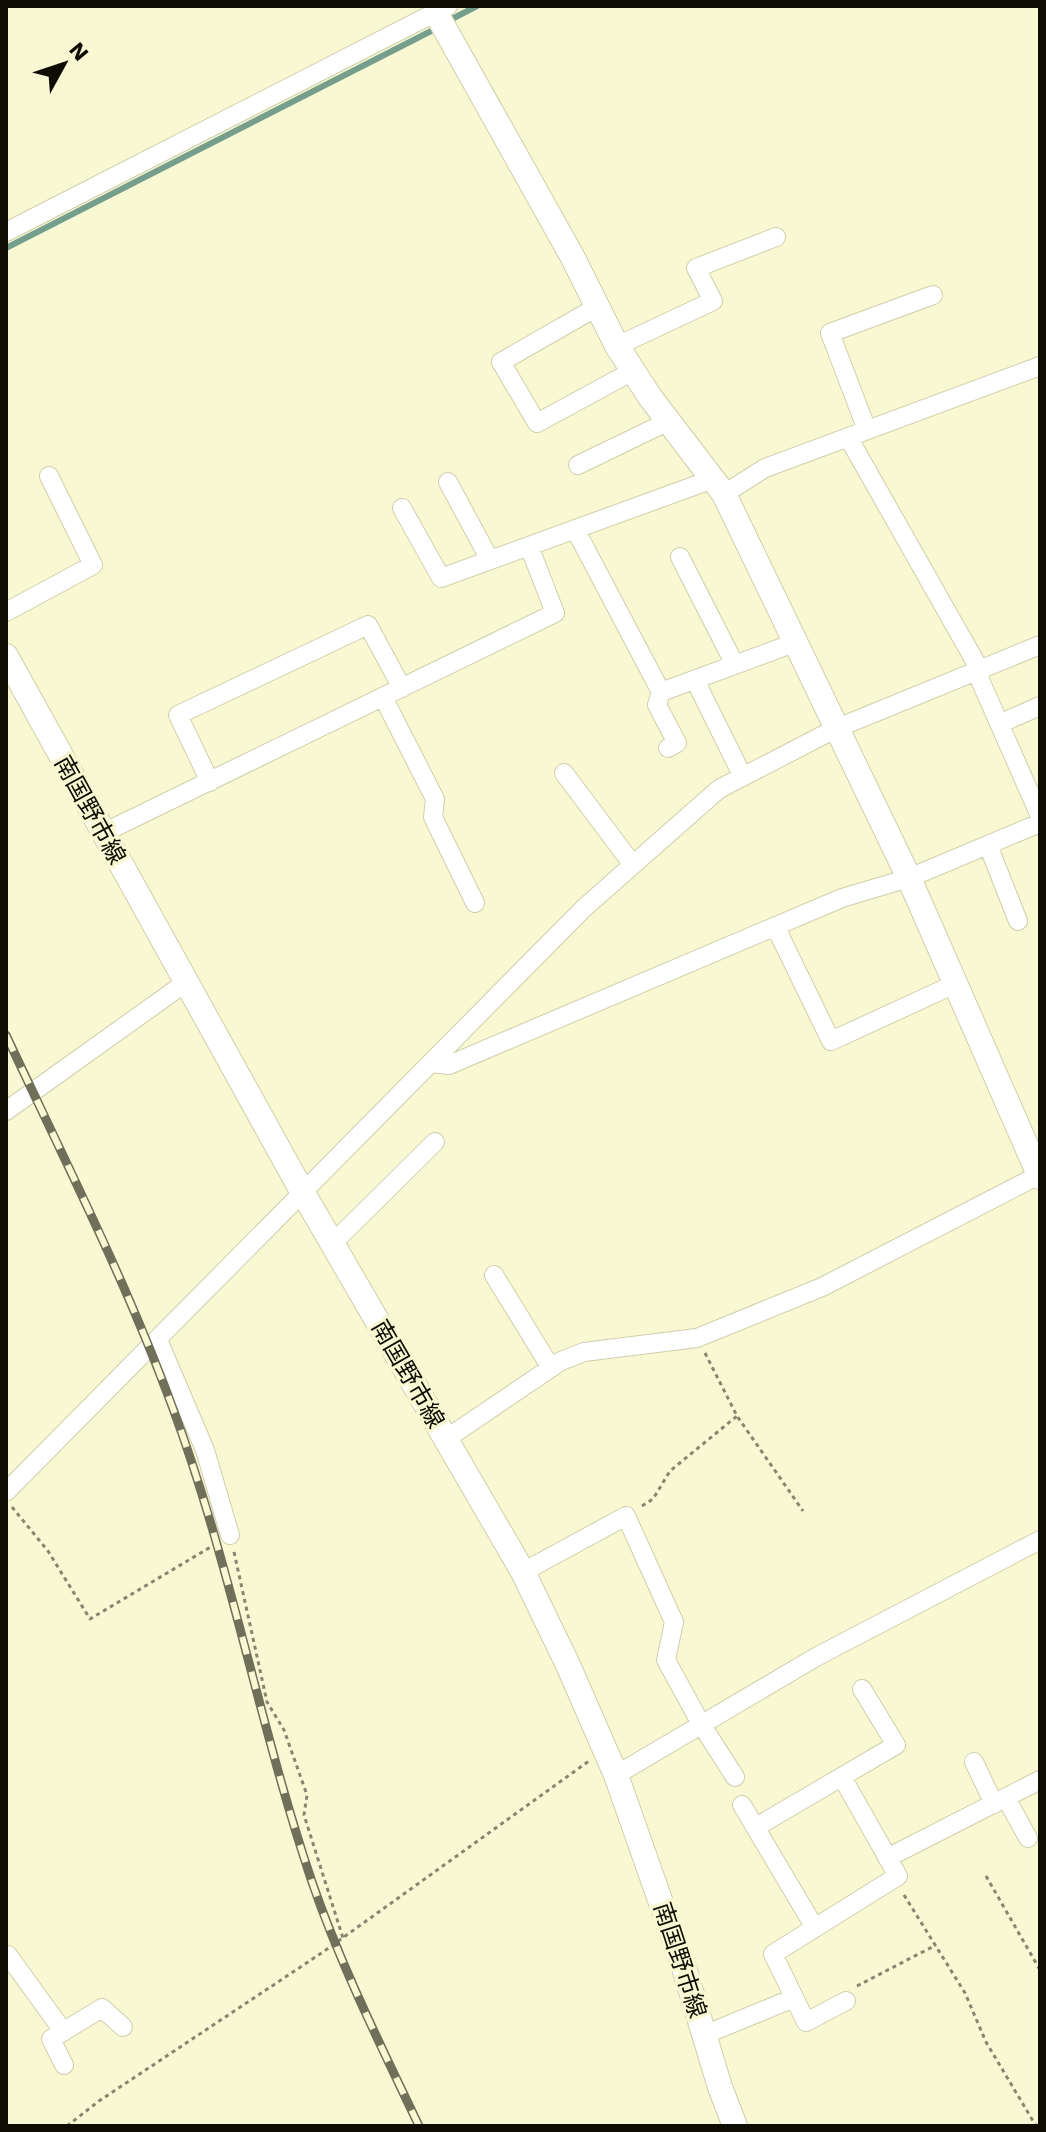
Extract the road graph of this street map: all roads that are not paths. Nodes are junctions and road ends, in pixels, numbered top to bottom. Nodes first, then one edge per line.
1 (442, 10) edge
2 (6, 232) edge
3 (776, 237) dead end
4 (933, 295) dead end
5 (597, 307) junction
6 (617, 346) junction
7 (1040, 366) edge
8 (633, 371) junction
9 (669, 421) junction
10 (867, 430) junction
11 (848, 437) junction
12 (578, 465) dead end
13 (49, 476) dead end
14 (448, 482) dead end
15 (718, 487) junction
16 (402, 508) dead end
17 (575, 529) junction
18 (529, 546) junction
19 (680, 557) dead end
20 (490, 560) junction
21 (6, 612) edge
22 (794, 643) junction
23 (1040, 645) edge
24 (6, 656) edge
25 (735, 665) junction
26 (978, 670) junction
27 (695, 680) junction
28 (402, 688) junction
29 (661, 692) junction
30 (383, 697) junction
31 (1040, 706) edge
32 (999, 724) junction
33 (835, 729) junction
34 (668, 748) dead end
35 (564, 773) dead end
36 (743, 777) junction
37 (210, 782) junction
38 (1040, 816) edge
39 (1040, 823) edge
40 (103, 833) junction
41 (988, 845) junction
42 (633, 865) junction
43 (909, 878) junction
44 (475, 903) dead end
45 (1018, 921) dead end
46 (775, 926) junction
47 (185, 983) junction
48 (955, 984) junction
49 (431, 1063) junction
50 (6, 1111) edge
51 (435, 1142) dead end
52 (1039, 1176) edge
53 (303, 1193) junction
54 (332, 1244) junction
55 (494, 1275) dead end
56 (158, 1340) junction
57 (551, 1368) junction
58 (446, 1439) junction
59 (6, 1492) edge
60 (230, 1535) road end
61 (1040, 1540) edge
62 (523, 1572) junction
63 (862, 1689) dead end
64 (701, 1724) junction
65 (974, 1762) dead end
66 (616, 1775) junction
67 (735, 1777) dead end
68 (842, 1777) junction
69 (1040, 1780) edge
70 (1000, 1801) junction
71 (742, 1805) dead end
72 (756, 1827) junction
73 (1028, 1838) dead end
74 (887, 1858) junction
75 (815, 1928) junction
76 (6, 1956) edge
77 (794, 1998) junction
78 (846, 2001) road end
79 (123, 2027) dead end
80 (63, 2031) junction
81 (704, 2035) junction
82 (64, 2065) dead end
83 (735, 2126) edge

1 - 2 street
1 - 5 main road
3 - 6 street
4 - 10 street
5 - 6 main road
5 - 8 street
6 - 8 main road
7 - 10 street
8 - 9 main road
9 - 12 street
9 - 15 main road
10 - 11 street
11 - 15 street
11 - 26 street
13 - 21 street
14 - 20 street
15 - 17 street
15 - 22 main road
16 - 20 street
17 - 18 street
17 - 29 street
18 - 20 street
18 - 28 street
19 - 25 street
22 - 25 street
22 - 33 main road
23 - 26 street
24 - 40 main road, 南国野市線
25 - 27 street
26 - 32 street
26 - 33 street
27 - 29 street
27 - 36 street
28 - 30 street
28 - 37 street
29 - 34 street
30 - 37 street
30 - 44 street
31 - 32 street
32 - 38 street
33 - 36 street
33 - 43 main road
35 - 42 street
36 - 42 street
37 - 40 street
39 - 41 street
40 - 47 main road, 南国野市線
41 - 43 street
41 - 45 street
42 - 49 street
43 - 46 street
43 - 48 main road
46 - 48 street
46 - 49 street
47 - 50 street
47 - 53 main road, 南国野市線
48 - 52 main road
49 - 53 street
51 - 54 street
52 - 57 street
53 - 54 main road, 南国野市線
53 - 56 street
54 - 58 main road, 南国野市線
55 - 57 street
56 - 59 street
56 - 60 street
57 - 58 street
58 - 62 main road, 南国野市線
61 - 64 street
62 - 64 street
62 - 66 main road, 南国野市線
63 - 68 street
64 - 66 street
64 - 67 street
65 - 70 street
66 - 81 main road, 南国野市線
68 - 72 street
68 - 74 street
69 - 70 street
70 - 73 street
70 - 74 street
71 - 72 street
72 - 75 street
74 - 75 street
75 - 77 street
76 - 80 street
77 - 78 street
77 - 81 street
79 - 80 street
80 - 82 street
81 - 83 main road, 南国野市線

